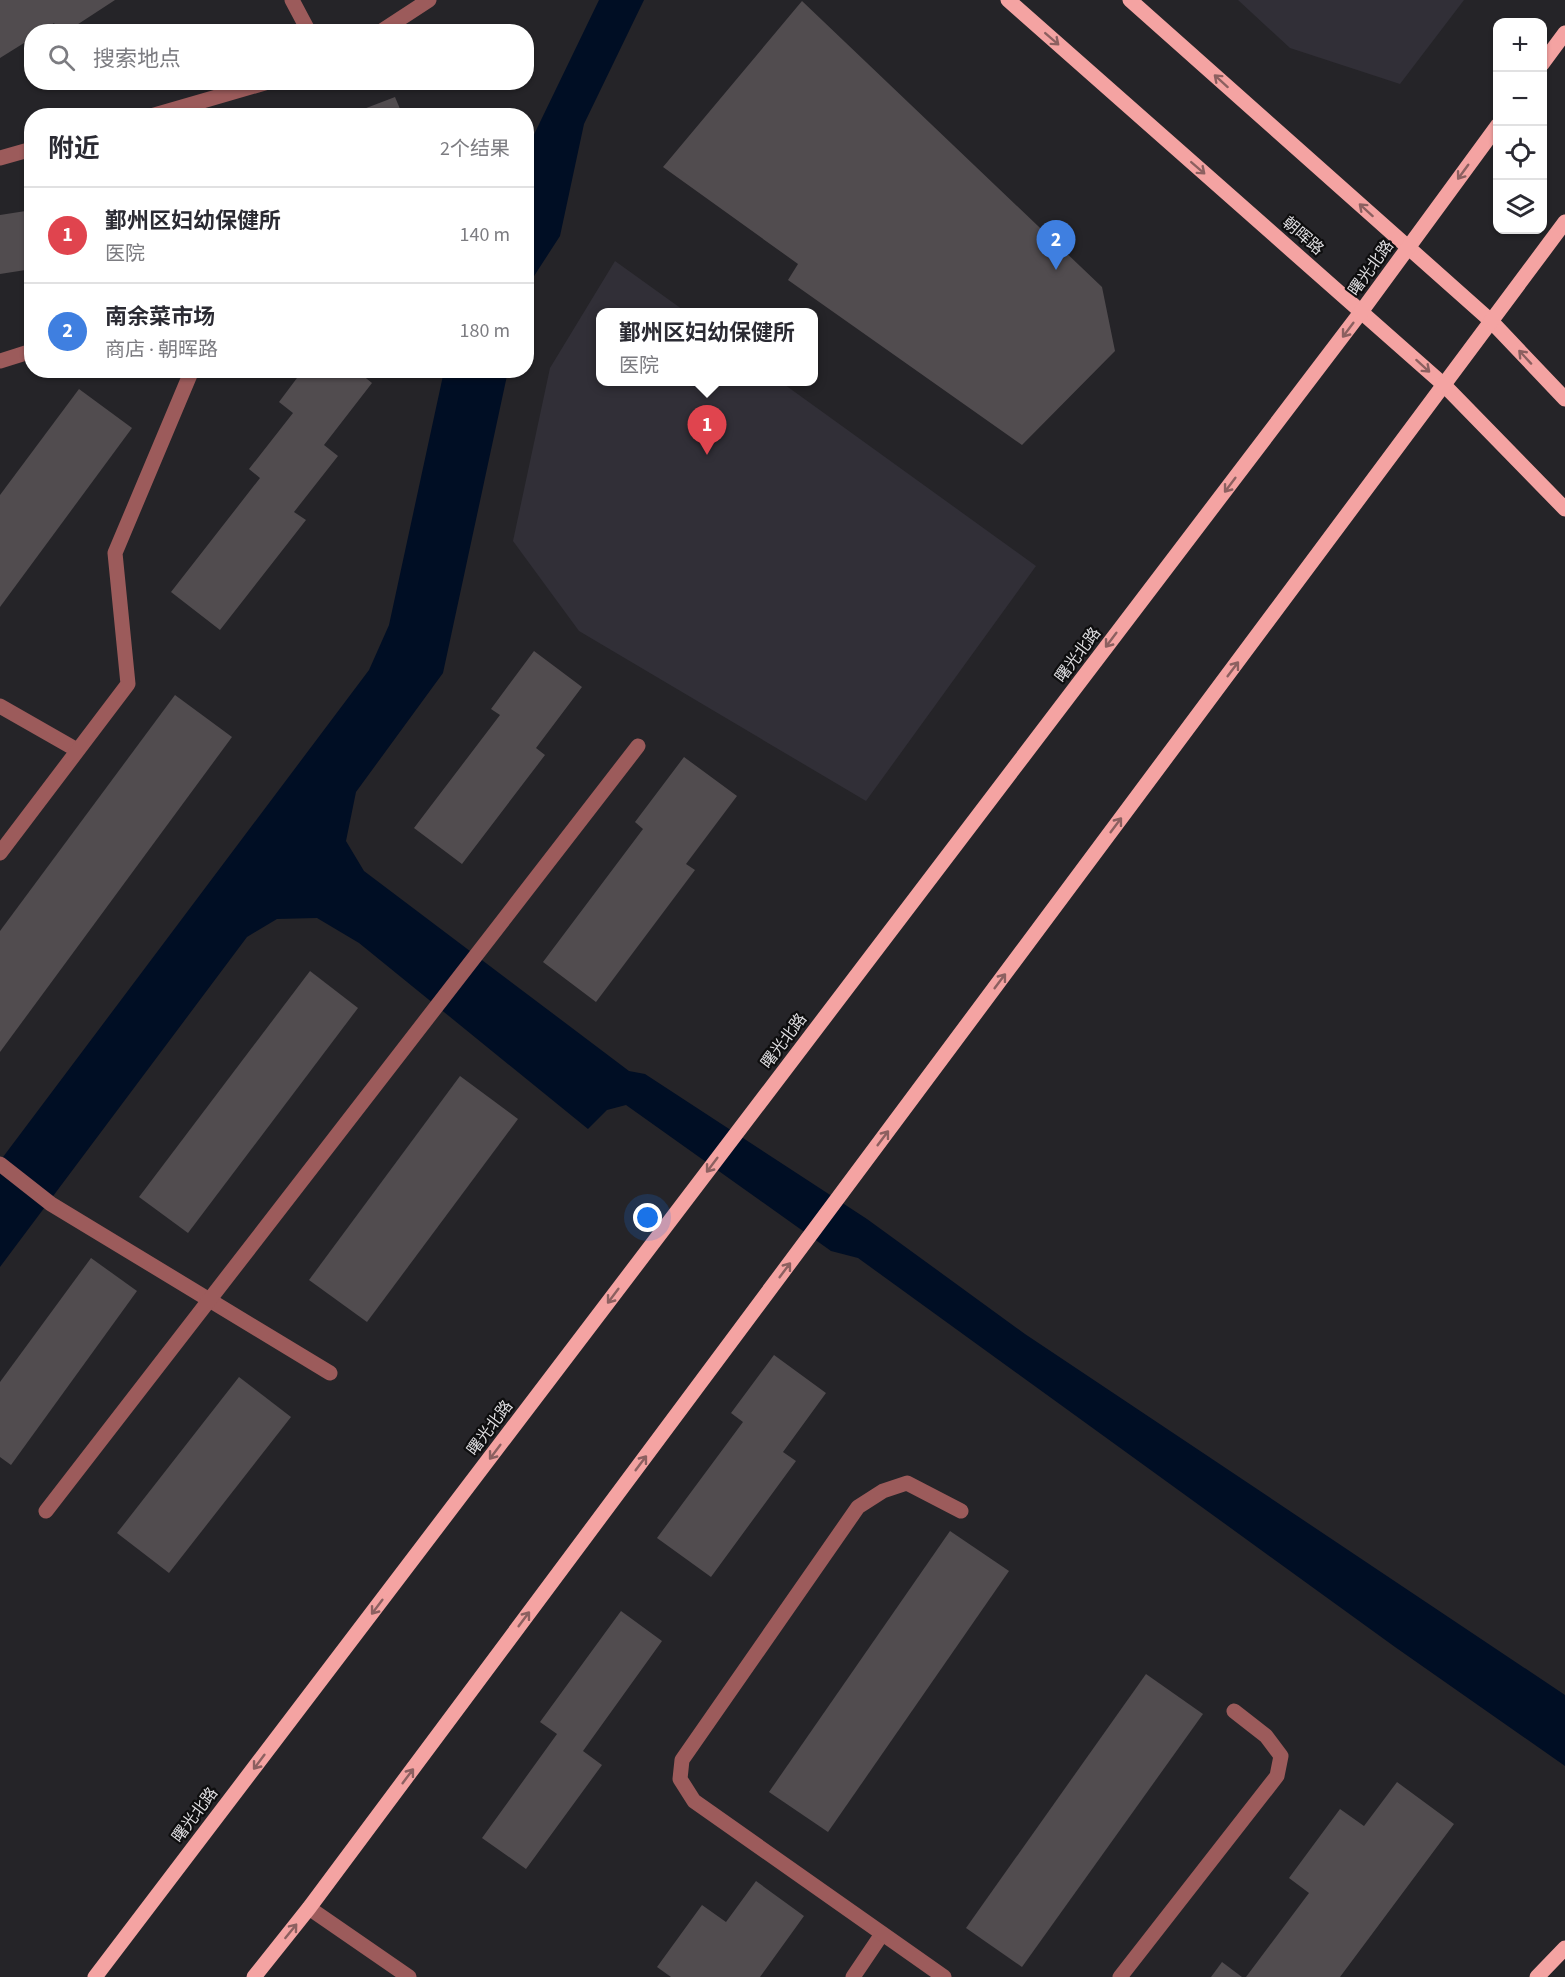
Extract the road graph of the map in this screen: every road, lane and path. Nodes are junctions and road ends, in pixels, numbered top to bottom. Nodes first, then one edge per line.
1 (292, 0) edge
2 (429, 0) edge
3 (1008, 0) edge
4 (1130, 0) edge
5 (305, 24) edge
6 (393, 24) edge
7 (1565, 33) edge
8 (1547, 57) edge
9 (240, 90) edge
10 (179, 108) edge
11 (1496, 126) edge
12 (24, 151) edge
13 (0, 158) edge
14 (1565, 222) edge
15 (1408, 248) junction
16 (1361, 312) junction
17 (1491, 321) junction
18 (24, 354) edge
19 (0, 362) edge
20 (189, 378) edge
21 (1444, 385) junction
22 (1565, 399) edge
23 (1565, 510) edge
24 (0, 706) edge
25 (638, 746) dead end
26 (77, 750) junction
27 (0, 853) edge
28 (0, 1164) edge
29 (210, 1300) junction
30 (330, 1373) dead end
31 (46, 1511) dead end
32 (962, 1511) dead end
33 (1234, 1712) dead end
34 (309, 1908) junction
35 (882, 1934) junction
36 (1565, 1948) edge
37 (95, 1977) edge
38 (254, 1977) edge
39 (409, 1977) edge
40 (853, 1977) edge
41 (944, 1977) edge
42 (1120, 1977) edge
43 (1537, 1977) edge

1 - 5 street
2 - 6 street
3 -> 16 main road, 朝晖路
15 -> 4 main road
7 - 8 main road
9 - 10 street
11 -> 15 main road, 曙光北路
12 - 13 street
14 - 17 main road
15 - 16 main road, 曙光北路
15 - 17 main road
16 -> 21 main road, 朝晖路
16 -> 37 main road, 曙光北路
17 - 21 main road
22 -> 17 main road
18 - 19 street
20 - 26 street
21 - 23 main road, 朝晖路
34 -> 21 main road
24 - 26 street
25 - 29 street
26 - 27 street
28 - 29 street
29 - 30 street
29 - 31 street
32 - 35 street
33 - 42 street
38 -> 34 main road
34 - 39 street
35 - 40 street
35 - 41 street
36 - 43 main road

